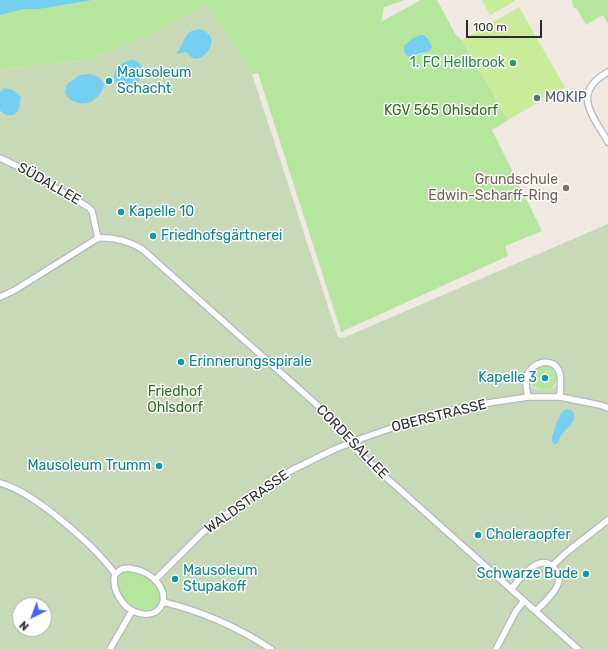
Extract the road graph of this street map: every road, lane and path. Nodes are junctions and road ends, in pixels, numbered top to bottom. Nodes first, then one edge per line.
1 (608, 72) edge
2 (608, 142) edge
3 (0, 158) edge
4 (98, 238) junction
5 (0, 297) edge
6 (528, 397) junction
7 (560, 397) junction
8 (608, 408) edge
9 (351, 442) junction
10 (0, 483) edge
11 (608, 520) edge
12 (552, 566) junction
13 (115, 574) junction
14 (156, 580) junction
15 (511, 589) junction
16 (524, 601) junction
17 (163, 602) junction
18 (132, 611) junction
19 (536, 611) junction
20 (270, 648) edge
21 (110, 649) edge
22 (496, 649) edge
23 (578, 649) edge

1 - 2 street
3 - 4 street, SÜDALLEE
4 - 5 street
4 - 9 street, CORDESALLEE
6 - 7 street, OBERSTRASSE
6 - 7 street
6 - 9 street, OBERSTRASSE
7 - 8 street, OBERSTRASSE
9 - 14 street, WALDSTRASSE
9 - 15 street, CORDESALLEE
10 - 13 street
11 - 12 street
12 - 15 street
12 - 19 street
13 - 14 street
13 - 18 street
14 - 17 street
15 - 16 street, CORDESALLEE
16 - 19 street, CORDESALLEE
16 - 22 street
17 - 18 street
17 - 20 street
18 - 21 street
19 - 23 street, CORDESALLEE

